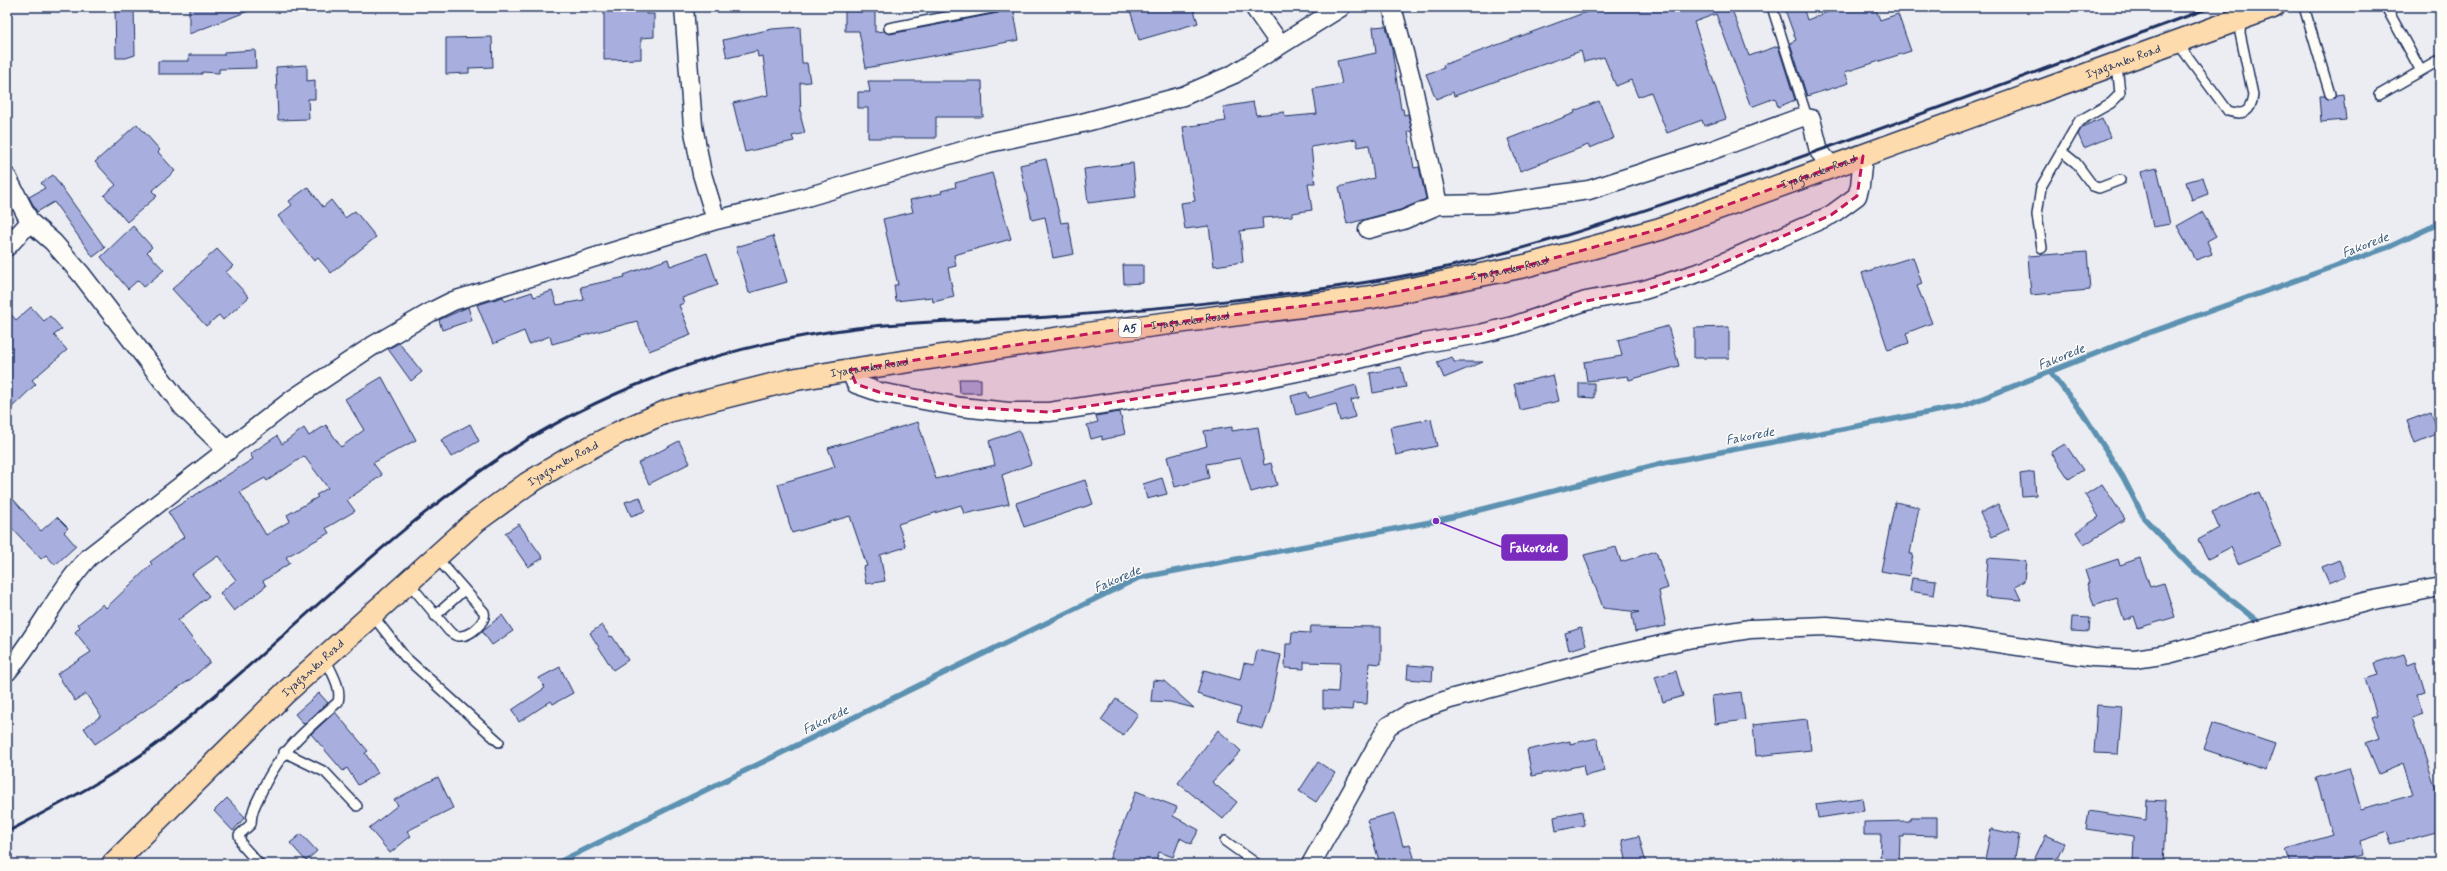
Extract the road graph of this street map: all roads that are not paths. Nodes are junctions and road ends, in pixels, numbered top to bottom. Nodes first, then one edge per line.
1 (684, 7) edge
2 (997, 7) edge
3 (1254, 7) edge
4 (1341, 7) edge
5 (1392, 7) edge
6 (1772, 7) edge
7 (2273, 7) edge
8 (2304, 7) edge
9 (2386, 7) edge
10 (2241, 19) junction
11 (889, 28) dead end
12 (2177, 42) junction
13 (1280, 44) junction
14 (2440, 60) edge
15 (2117, 64) junction
16 (2421, 71) junction
17 (2330, 94) dead end
18 (2379, 95) dead end
19 (1808, 117) junction
20 (2061, 151) junction
21 (1863, 156) junction
22 (1832, 167) junction
23 (7, 177) edge
24 (2120, 180) dead end
25 (1438, 205) junction
26 (716, 220) junction
27 (30, 222) junction
28 (1368, 229) dead end
29 (7, 247) edge
30 (2042, 248) dead end
31 (850, 370) junction
32 (228, 451) junction
33 (436, 557) junction
34 (408, 582) junction
35 (2440, 586) edge
36 (464, 590) junction
37 (373, 616) junction
38 (435, 616) junction
39 (325, 658) junction
40 (7, 672) edge
41 (499, 742) dead end
42 (284, 752) junction
43 (357, 806) dead end
44 (1225, 841) dead end
45 (113, 864) edge
46 (259, 864) edge
47 (1257, 864) edge
48 (1311, 864) edge

1 - 26 street
2 - 11 lane
3 - 13 street
4 - 13 street
5 - 25 street
6 - 19 lane
7 - 10 highway, Iyaganku Road / A5
8 - 17 lane
9 - 16 lane
10 - 12 highway, Iyaganku Road / A5
10 - 12 lane
12 - 15 highway, Iyaganku Road / A5
13 - 26 street
14 - 16 lane
15 - 20 lane
15 - 21 highway, Iyaganku Road / A5
16 - 18 lane
19 - 22 street
19 - 25 street
20 - 24 lane
20 - 30 lane
21 - 22 highway, Iyaganku Road / A5
21 - 31 street
22 - 31 highway, Iyaganku Road / A5
23 - 27 street
25 - 28 street
26 - 32 street
27 - 29 street
27 - 32 street
31 - 33 highway, Iyaganku Road / A5
32 - 40 street
33 - 34 highway, Iyaganku Road / A5
33 - 36 lane
34 - 37 highway, Iyaganku Road / A5
34 - 38 lane
35 - 48 street
36 - 38 lane
36 - 38 lane
37 - 39 highway, Iyaganku Road / A5
37 - 41 lane
39 - 42 lane
39 - 45 highway, Iyaganku Road / A5
42 - 43 lane
42 - 46 lane
44 - 47 lane

